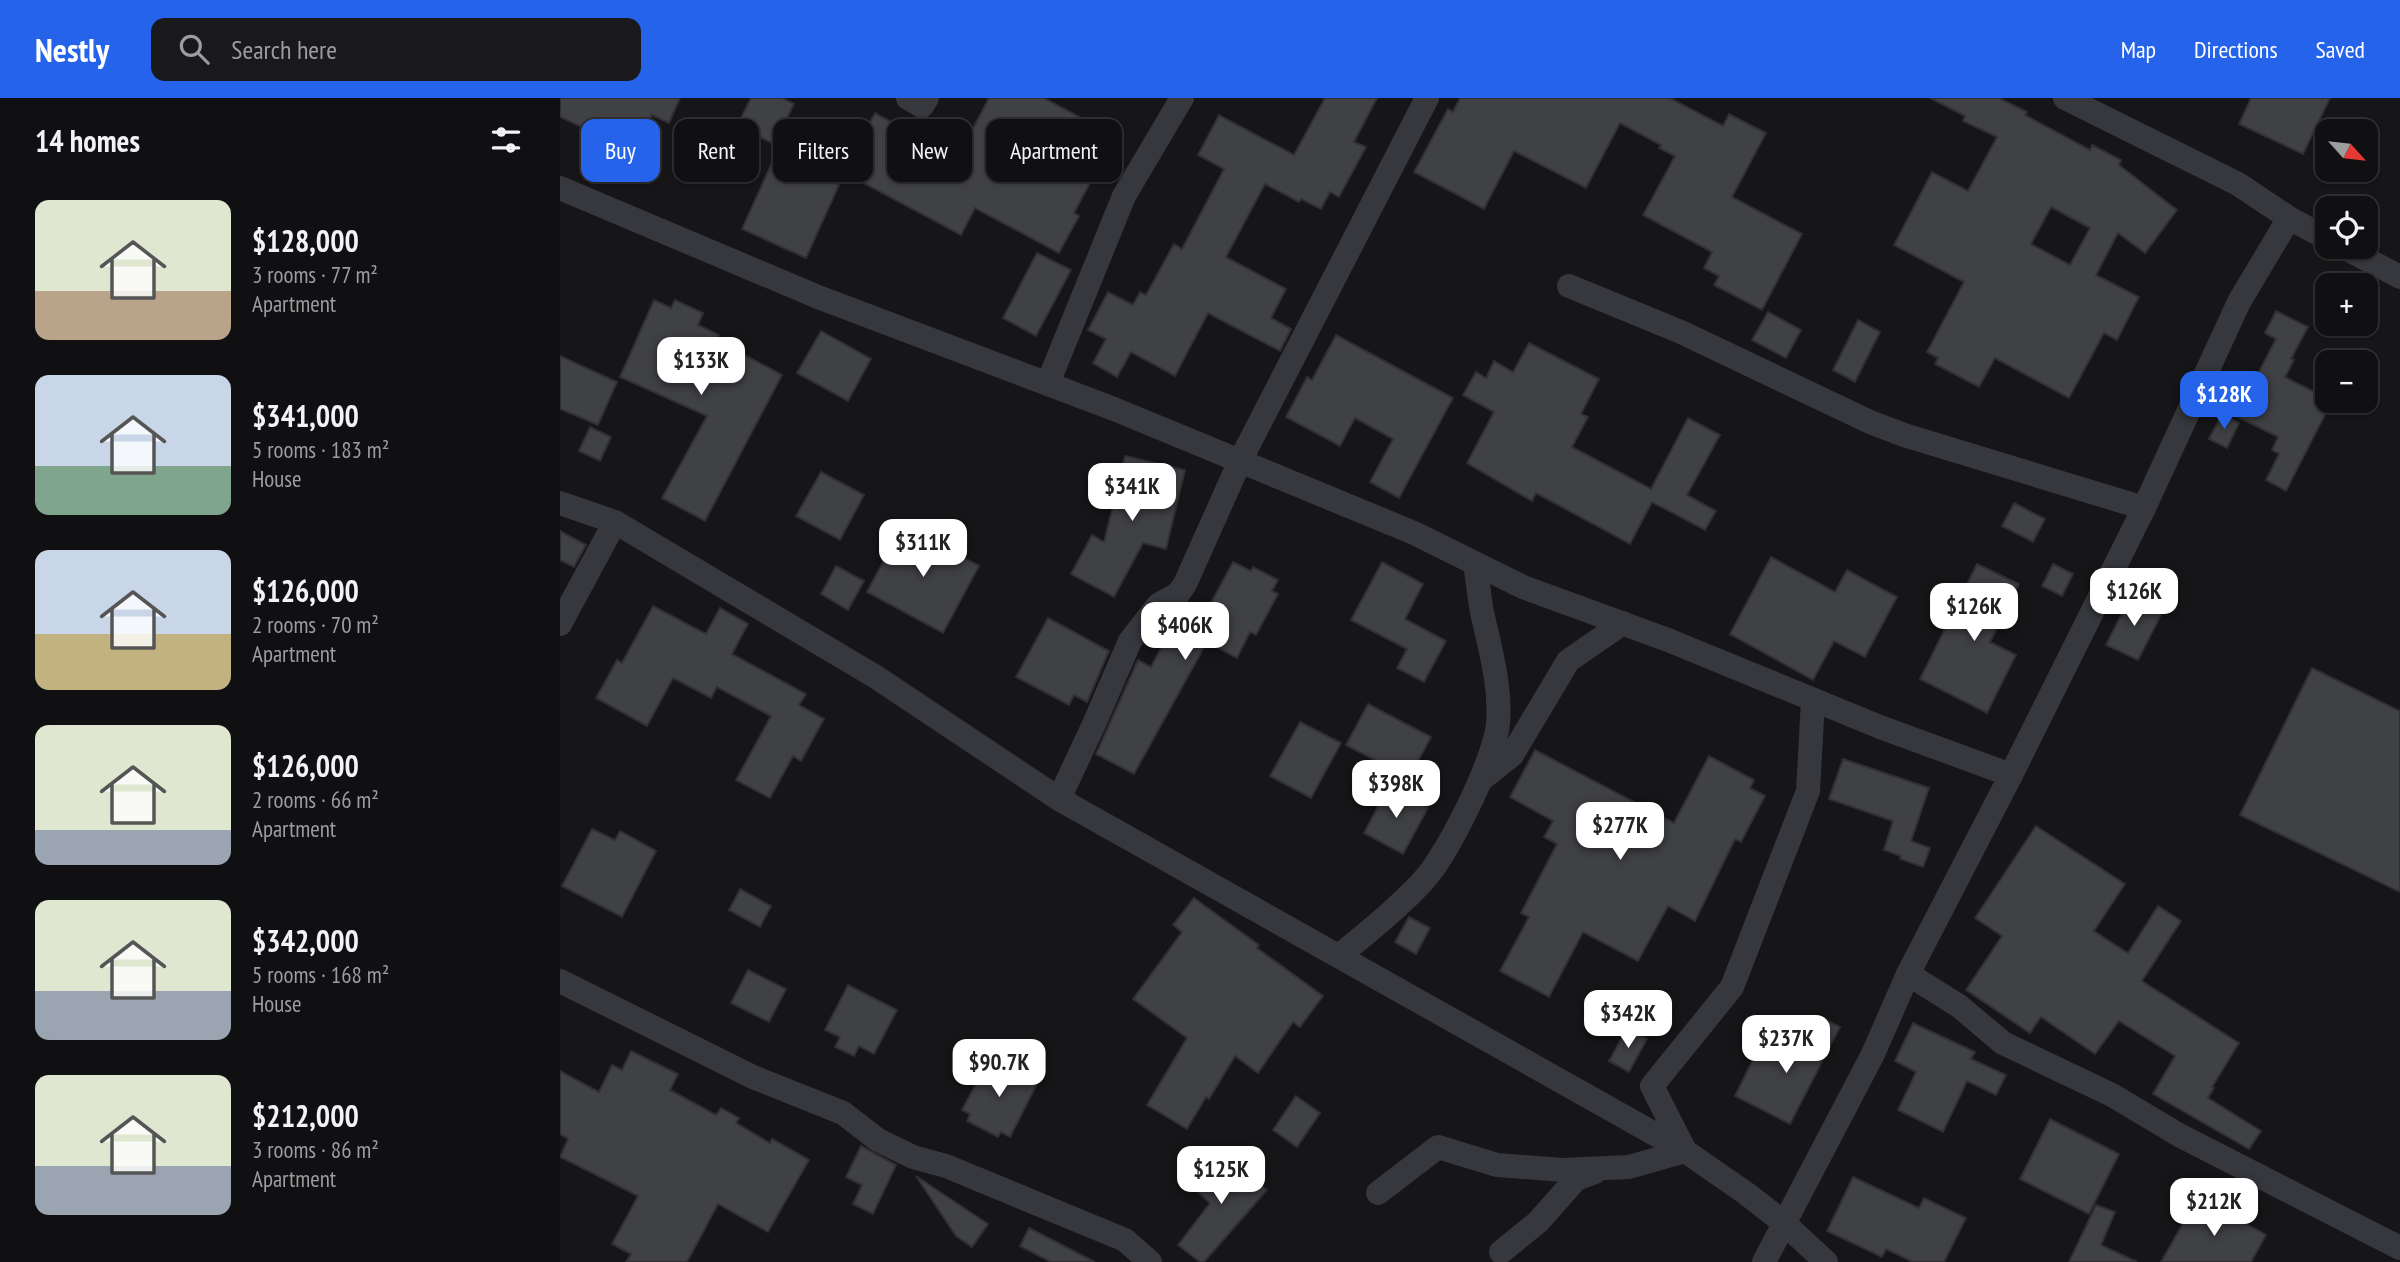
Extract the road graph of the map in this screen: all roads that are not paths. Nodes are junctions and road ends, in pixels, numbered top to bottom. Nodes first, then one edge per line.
1 (908, 98) edge
2 (927, 98) edge
3 (1182, 98) edge
4 (1427, 98) edge
5 (2065, 98) edge
6 (560, 188) edge
7 (2289, 218) junction
8 (2315, 232) edge
9 (2366, 259) edge
10 (2400, 277) edge
11 (1569, 286) dead end
12 (1048, 383) junction
13 (1240, 461) junction
14 (560, 503) edge
15 (2144, 508) junction
16 (615, 522) junction
17 (1475, 565) junction
18 (1623, 623) junction
19 (560, 624) edge
20 (1813, 700) junction
21 (2011, 775) junction
22 (1480, 781) junction
23 (1059, 799) junction
24 (1339, 956) junction
25 (1908, 974) junction
26 (560, 981) edge
27 (1685, 1151) junction
28 (1607, 1168) junction
29 (1378, 1192) dead end
30 (1784, 1223) junction
31 (2400, 1248) edge
32 (1501, 1252) dead end
33 (1150, 1262) edge
34 (1764, 1262) edge
35 (1826, 1262) edge

1 - 2 street
3 - 12 street
4 - 13 street
5 - 7 street
6 - 12 street
7 - 8 street
7 - 15 street
9 - 10 street
11 - 15 street
12 - 13 street
13 - 17 street
13 - 23 street
14 - 16 street
15 - 21 street
16 - 19 street
16 - 23 street
17 - 18 street
17 - 22 street
18 - 20 street
18 - 22 street
20 - 21 street
20 - 27 street
21 - 25 street
22 - 24 street
23 - 24 street
24 - 27 street
25 - 30 street
25 - 31 street
26 - 33 street
27 - 28 street
27 - 30 street
28 - 29 street
28 - 32 street
30 - 34 street
30 - 35 street

